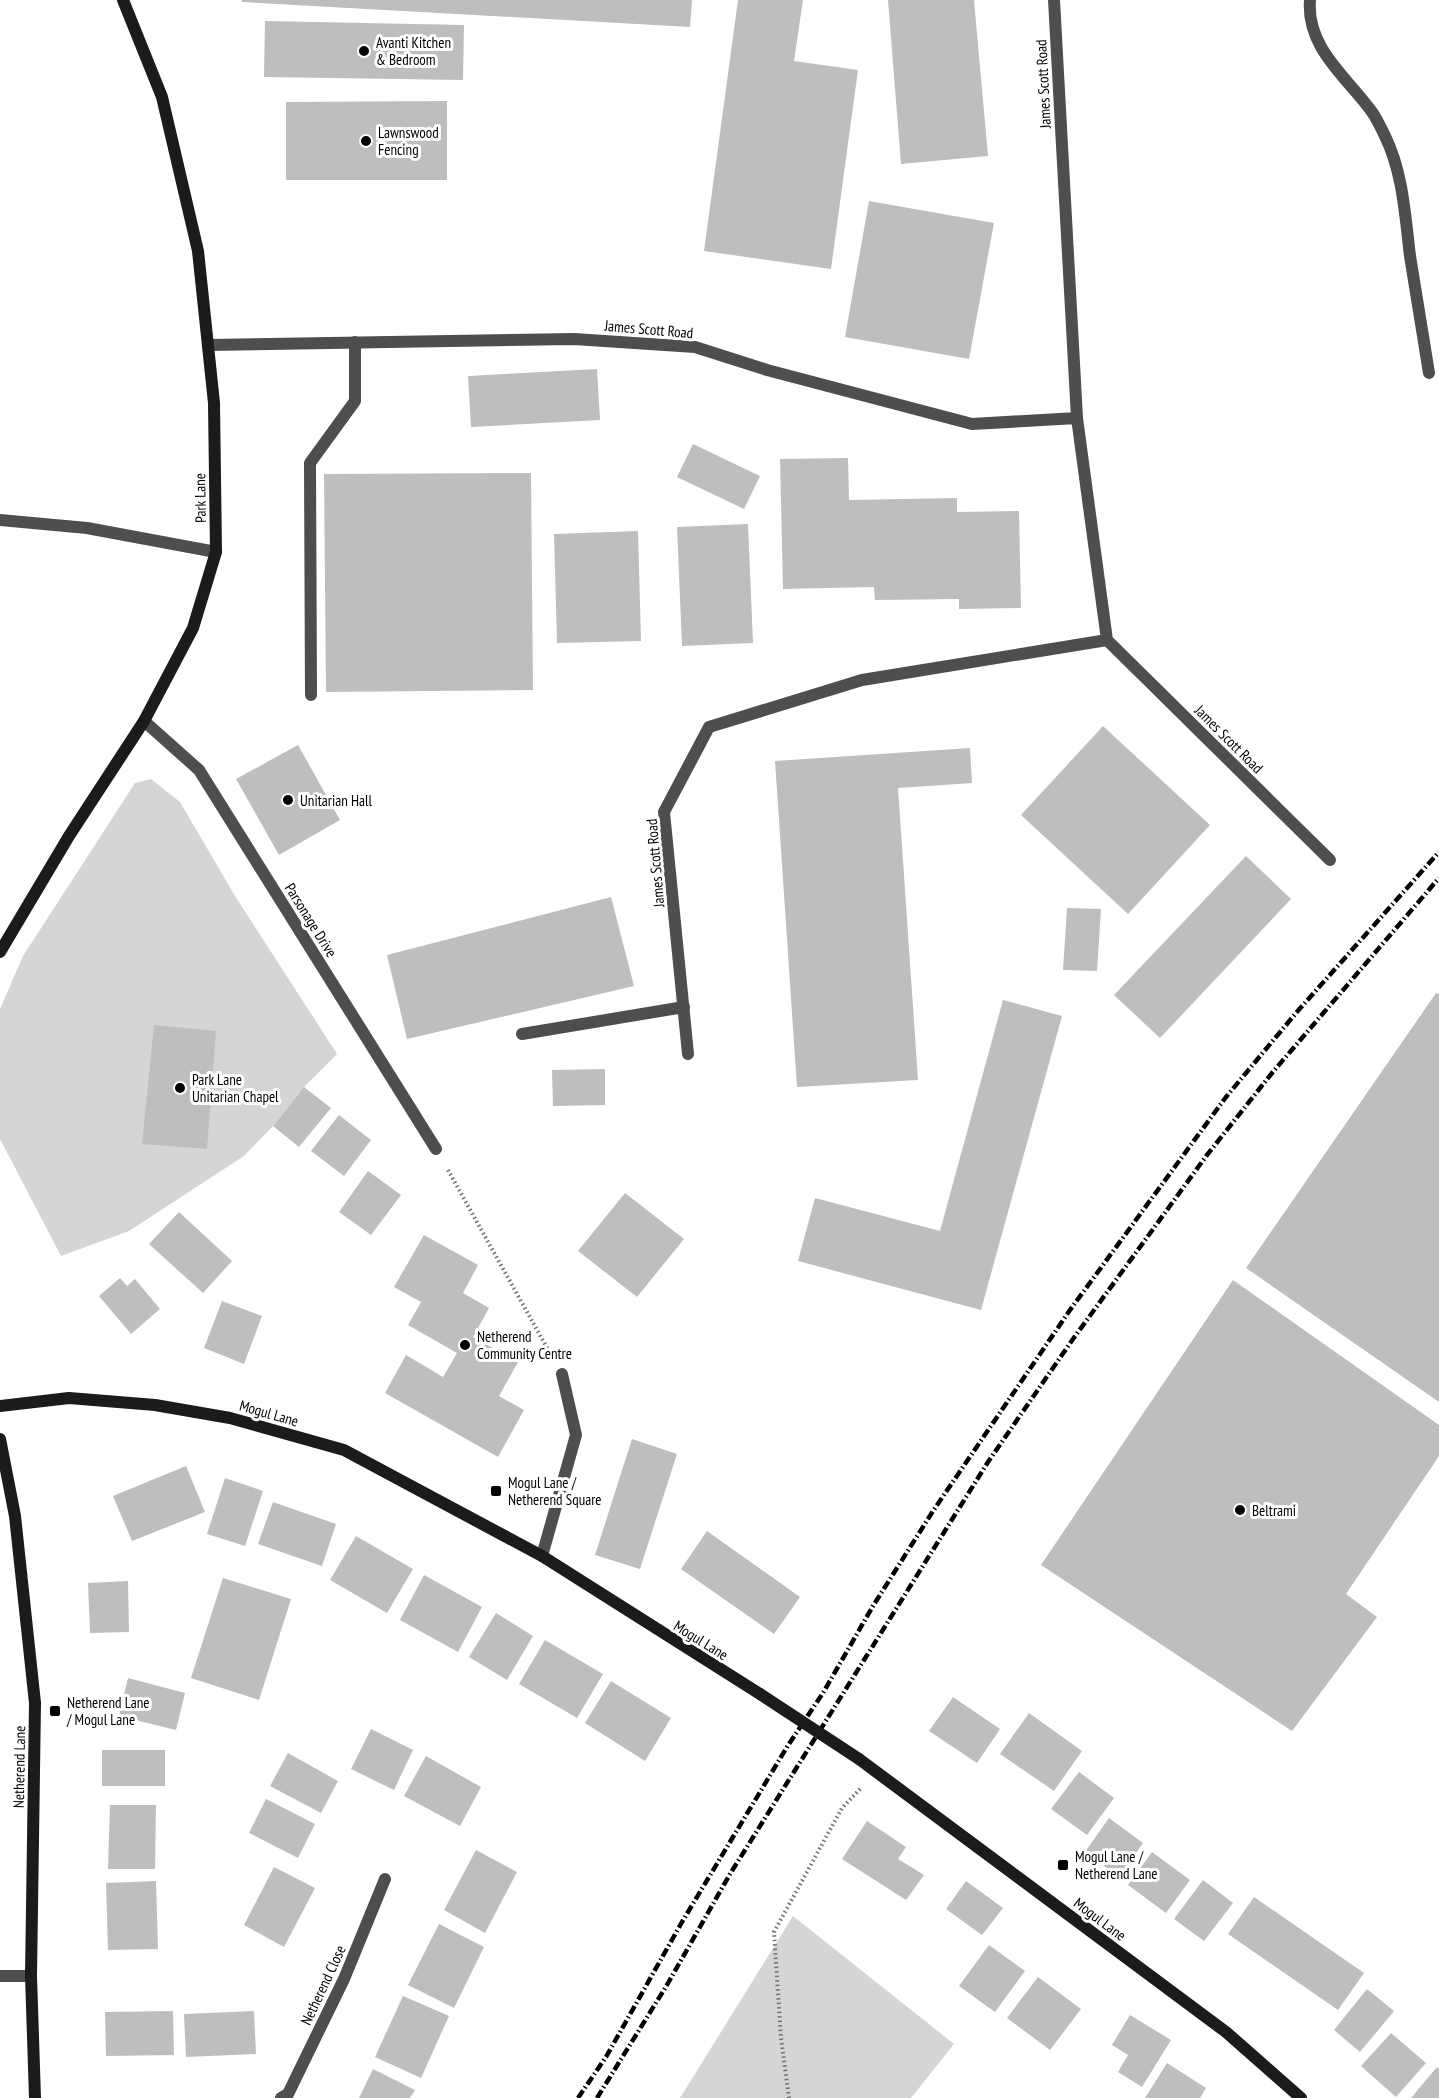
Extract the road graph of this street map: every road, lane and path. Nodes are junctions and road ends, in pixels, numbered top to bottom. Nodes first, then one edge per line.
1 (123, 0) edge
2 (1054, 0) edge
3 (1310, 0) edge
4 (355, 342) junction
5 (208, 345) junction
6 (1429, 373) dead end
7 (1077, 418) junction
8 (0, 520) edge
9 (216, 552) junction
10 (1107, 640) junction
11 (311, 694) dead end
12 (144, 721) junction
13 (1330, 860) dead end
14 (0, 952) edge
15 (684, 1007) junction
16 (522, 1034) dead end
17 (688, 1054) dead end
18 (436, 1149) joint
19 (562, 1374) joint
20 (0, 1406) edge
21 (0, 1439) edge
22 (542, 1556) junction
23 (877, 1771) junction
24 (385, 1879) dead end
25 (0, 1976) edge
26 (31, 1976) junction
27 (35, 2098) edge
28 (281, 2098) edge
29 (789, 2098) edge
30 (1301, 2098) edge

1 - 5 main road, Park Lane
2 - 7 street, James Scott Road
3 - 6 street
4 - 5 street, James Scott Road
4 - 7 street, James Scott Road
4 - 11 street
5 - 9 main road, Park Lane
7 - 10 street, James Scott Road
8 - 9 street
9 - 12 main road, Park Lane
10 - 13 street, James Scott Road
10 - 15 street, James Scott Road
12 - 14 main road, Park Lane
12 - 18 street, Parsonage Drive
15 - 16 street
15 - 17 street, James Scott Road
18 - 19 path
19 - 22 street
20 - 22 main road, Mogul Lane
21 - 26 main road, Netherend Lane
22 - 23 main road, Mogul Lane, bridge
23 - 29 path
23 - 30 main road, Mogul Lane
24 - 28 street, Netherend Close
25 - 26 street
26 - 27 main road, Netherend Lane

